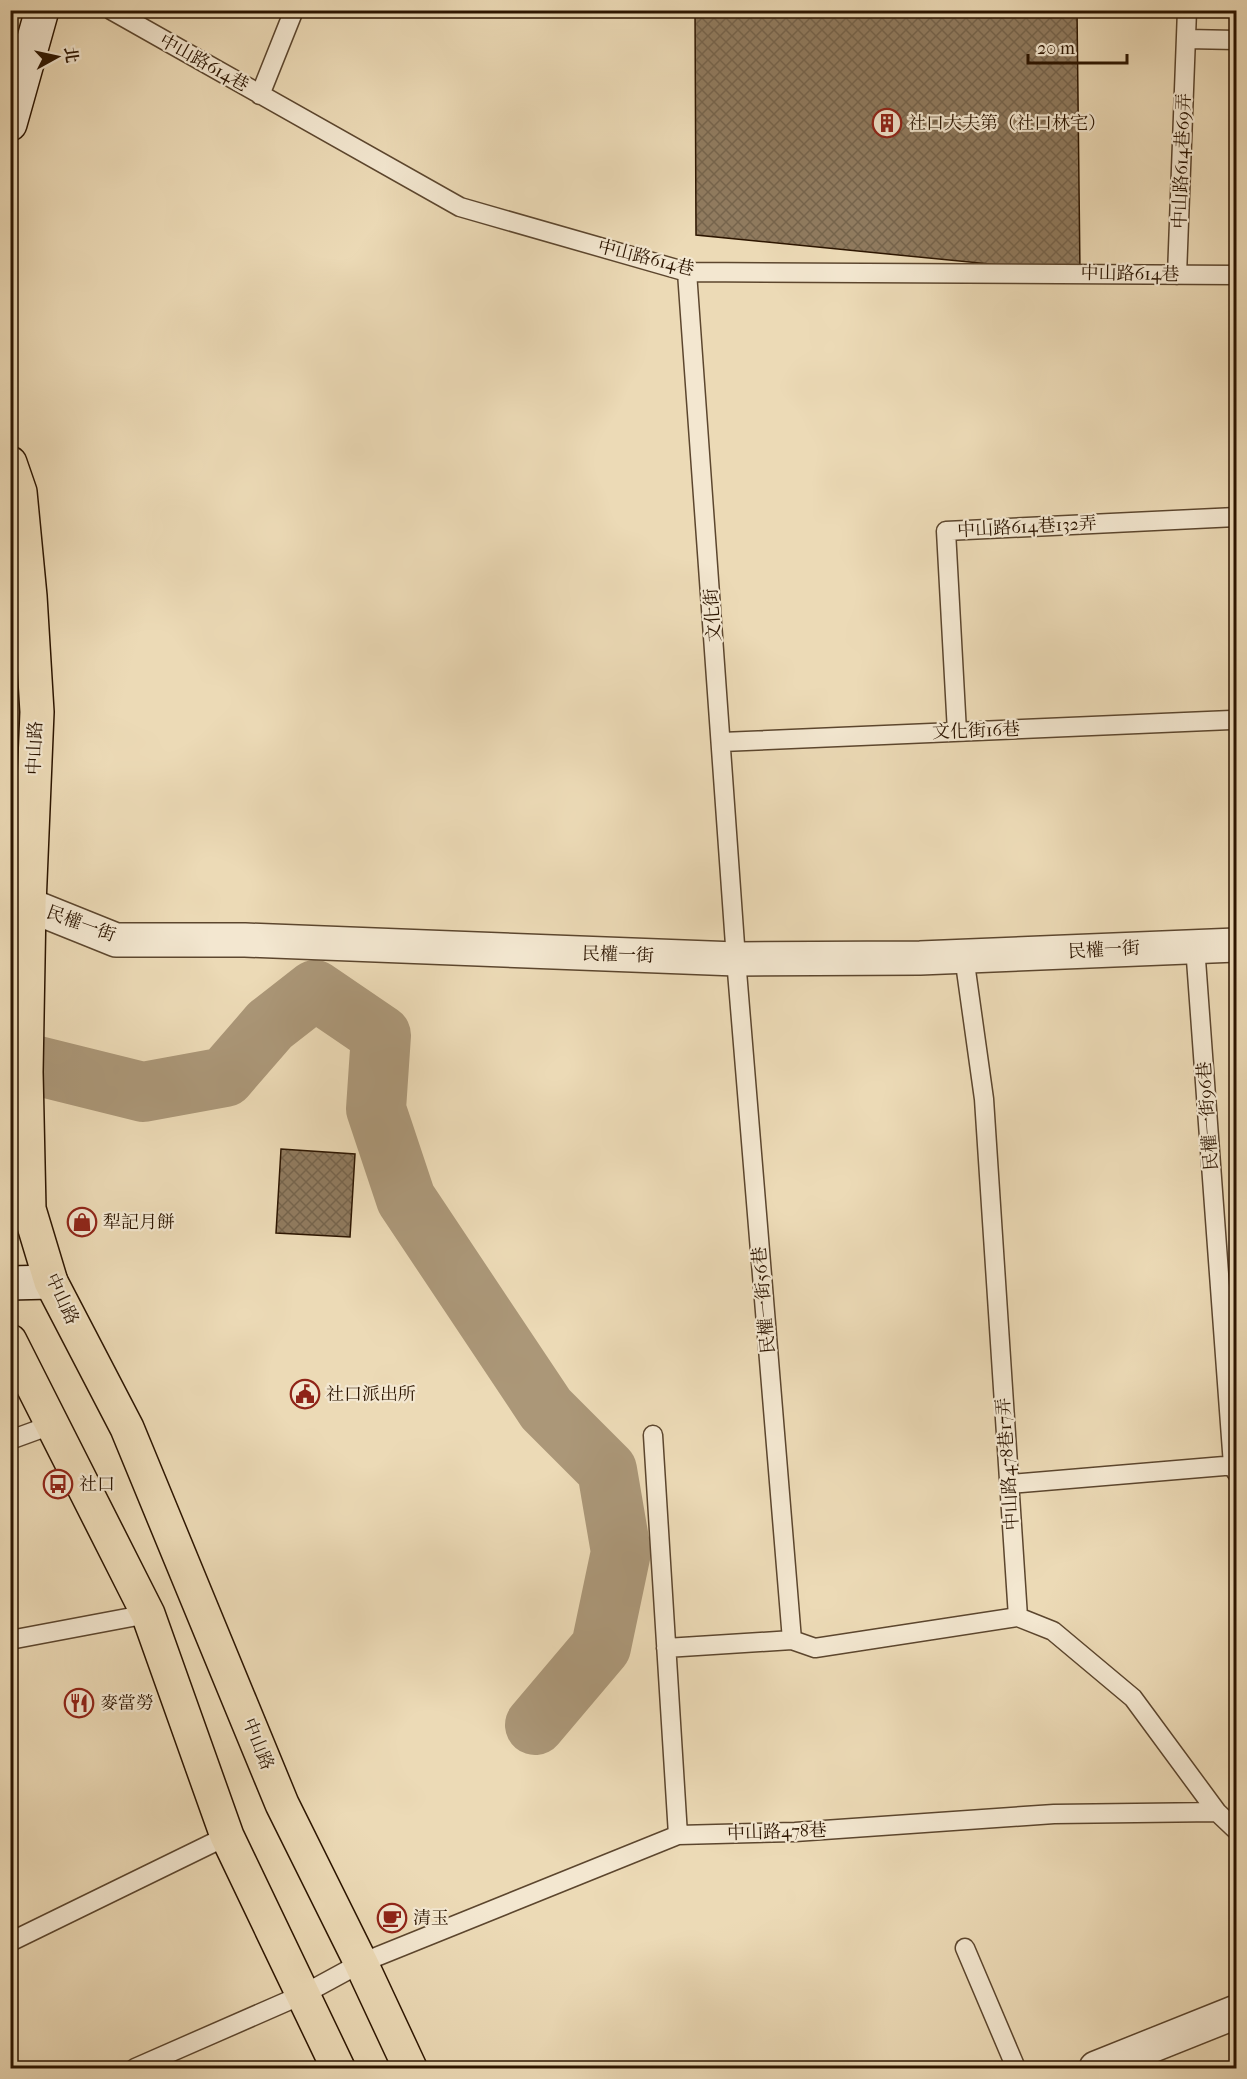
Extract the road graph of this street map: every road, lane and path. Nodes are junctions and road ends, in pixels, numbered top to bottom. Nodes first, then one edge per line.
1 (42, 10) edge
2 (111, 10) edge
3 (294, 10) edge
4 (1187, 10) edge
5 (1187, 39) junction
6 (1236, 40) edge
7 (260, 95) junction
8 (10, 124) edge
9 (687, 272) junction
10 (1177, 275) junction
11 (1236, 275) edge
12 (10, 463) edge
13 (1236, 517) edge
14 (1231, 720) dead end
15 (957, 732) junction
16 (722, 742) junction
17 (20, 898) edge
18 (1236, 945) edge
19 (1195, 946) junction
20 (964, 956) junction
21 (736, 959) junction
22 (51, 1282) junction
23 (10, 1284) edge
24 (10, 1341) edge
25 (54, 1424) junction
26 (653, 1435) dead end
27 (10, 1440) edge
28 (1235, 1468) edge
29 (1010, 1484) junction
30 (148, 1614) junction
31 (1018, 1617) junction
32 (10, 1640) edge
33 (792, 1640) junction
34 (666, 1648) junction
35 (1217, 1812) junction
36 (1236, 1830) edge
37 (678, 1835) junction
38 (227, 1836) junction
39 (10, 1942) edge
40 (965, 1948) dead end
41 (361, 1963) junction
42 (304, 1994) junction
43 (1236, 2012) edge
44 (135, 2068) edge
45 (338, 2068) edge
46 (410, 2068) edge
47 (1016, 2068) edge
48 (1096, 2068) edge

1 - 8 street
2 - 7 lane, 中山路614巷
3 - 7 lane
4 - 5 lane, 中山路614巷69弄
5 - 6 lane
5 - 10 lane, 中山路614巷69弄
7 - 9 lane, 中山路614巷
9 - 10 lane, 中山路614巷
9 - 16 lane, 文化街
10 - 11 lane, 中山路614巷
12 - 17 main road, 中山路
13 - 15 lane, 中山路614巷132弄
14 - 15 lane, 文化街16巷
15 - 16 lane, 文化街16巷
16 - 21 lane, 文化街
17 - 21 street, 民權一街
17 - 22 main road, 中山路
18 - 19 street, 民權一街
19 - 20 street, 民權一街
19 - 28 lane, 民權一街96巷
20 - 21 street, 民權一街
20 - 29 lane, 中山路478巷17弄
21 - 33 lane, 民權一街56巷
22 - 23 street
22 - 41 main road, 中山路
24 - 25 main road
25 - 27 lane
25 - 30 main road
26 - 34 lane
28 - 29 lane
29 - 31 lane, 中山路478巷17弄
30 - 32 lane
30 - 38 main road
31 - 33 lane
31 - 35 lane
33 - 34 lane
34 - 37 lane
35 - 36 lane
35 - 37 lane, 中山路478巷
37 - 41 lane, 中山路478巷
38 - 39 lane
38 - 42 main road
40 - 47 lane
41 - 42 lane, 中山路478巷
41 - 46 main road, 中山路
42 - 44 lane, 中山路478巷
42 - 45 main road
43 - 48 street

